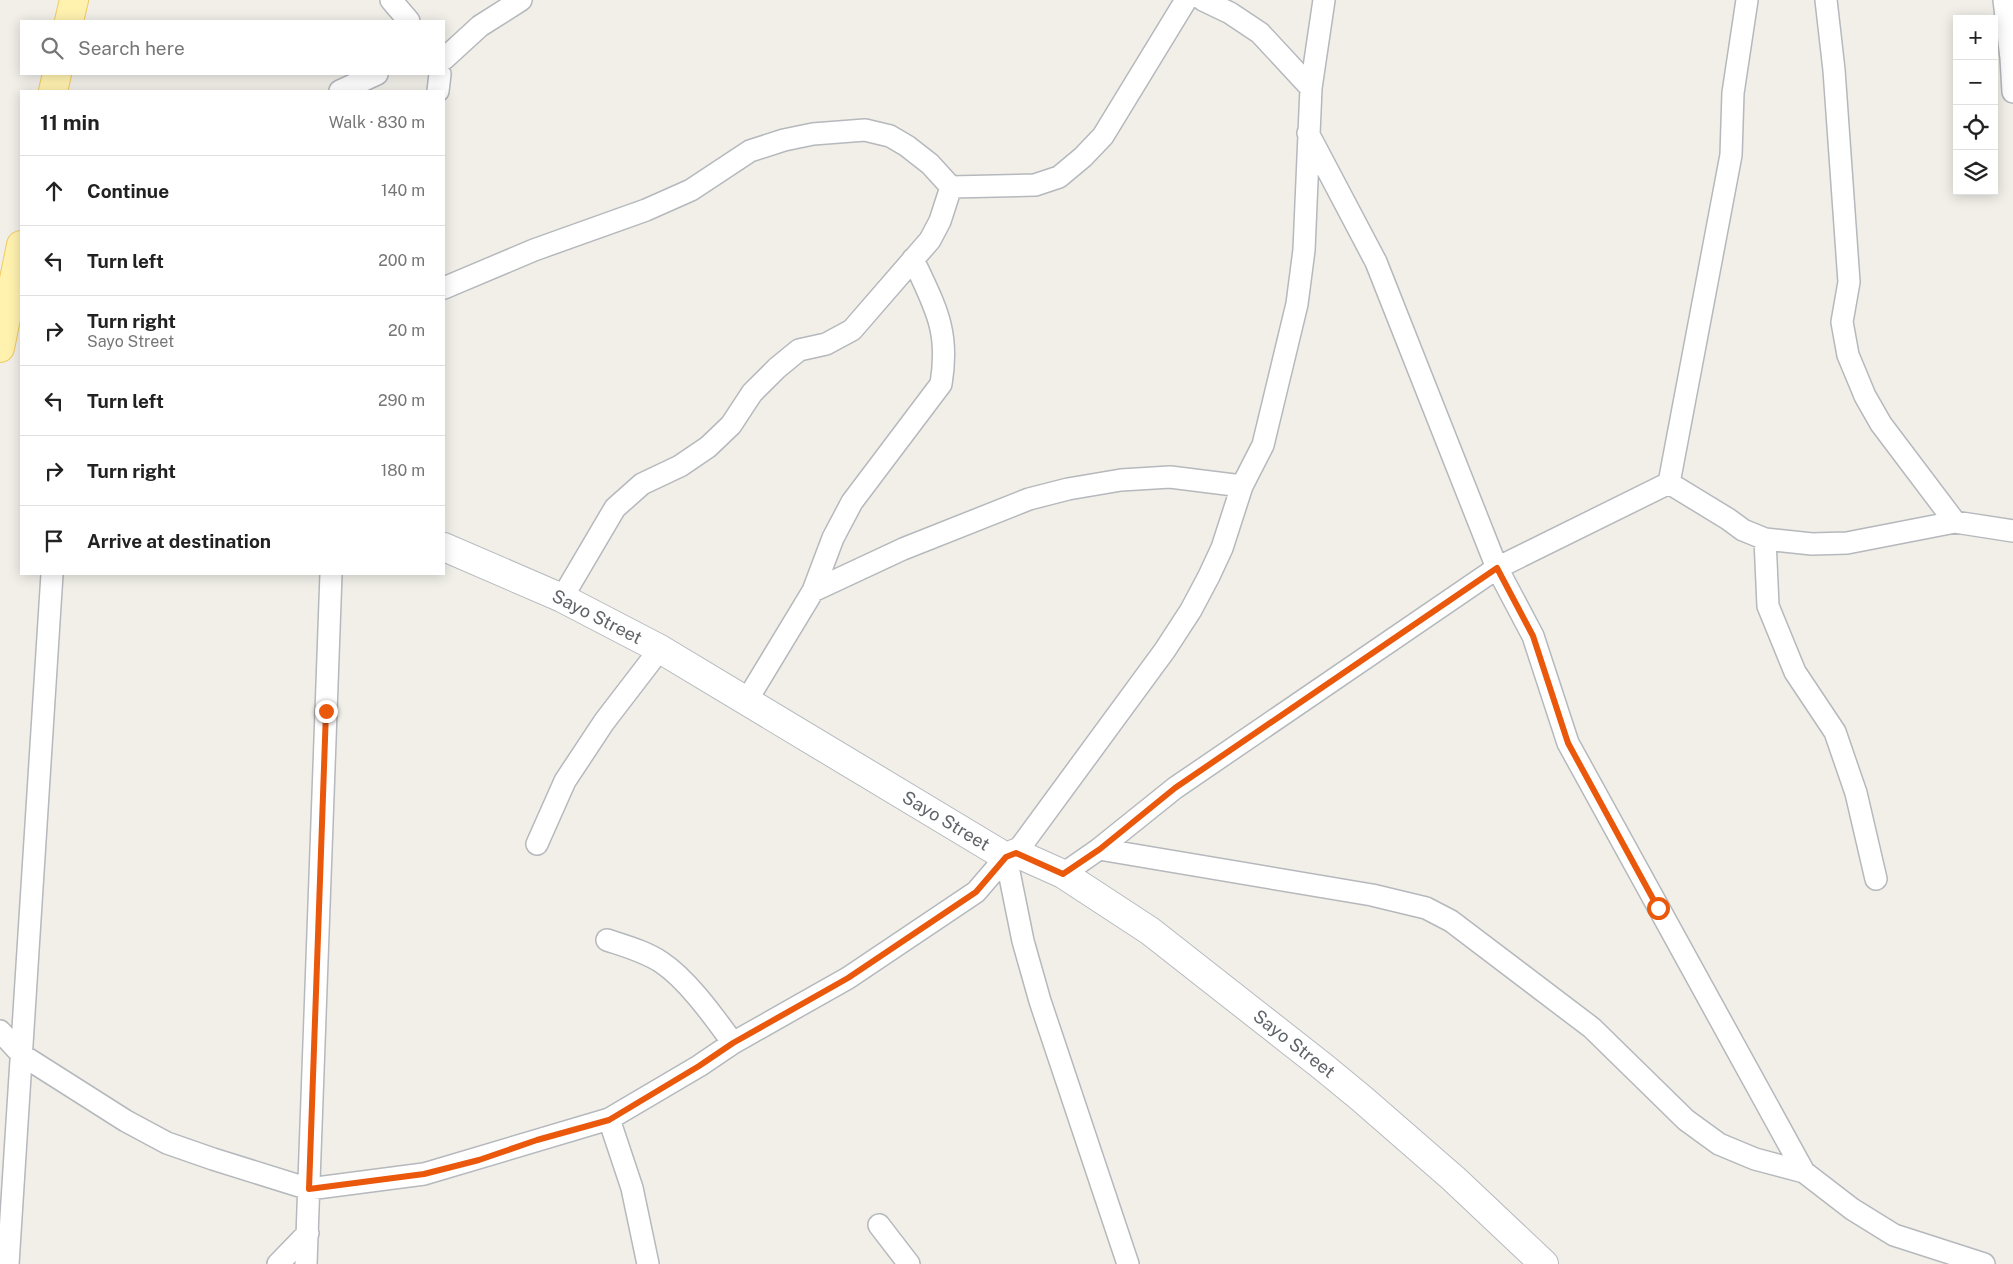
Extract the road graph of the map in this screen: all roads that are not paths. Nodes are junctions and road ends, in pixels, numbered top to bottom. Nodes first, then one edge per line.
1 (74, 0) edge
2 (391, 0) edge
3 (521, 0) edge
4 (1186, 0) edge
5 (1203, 0) edge
6 (1324, 0) edge
7 (1747, 0) edge
8 (1826, 0) edge
9 (2004, 0) edge
10 (69, 20) edge
11 (408, 20) edge
12 (445, 58) edge
13 (57, 75) edge
14 (375, 75) edge
15 (440, 75) edge
16 (1311, 88) junction
17 (53, 90) edge
18 (342, 90) edge
19 (438, 90) edge
20 (2013, 92) edge
21 (1308, 133) junction
22 (952, 187) junction
23 (20, 250) edge
24 (913, 259) junction
25 (445, 288) edge
26 (0, 348) edge
27 (1669, 483) junction
28 (1242, 486) junction
29 (1955, 522) junction
30 (2013, 531) edge
31 (1765, 539) junction
32 (445, 547) edge
33 (1497, 568) junction
34 (52, 575) edge
35 (331, 575) edge
36 (813, 591) junction
37 (562, 598) junction
38 (660, 649) junction
39 (747, 700) junction
40 (537, 844) dead end
41 (1100, 849) junction
42 (1011, 855) junction
43 (1063, 874) junction
44 (1876, 879) dead end
45 (607, 940) dead end
46 (0, 1031) edge
47 (733, 1043) junction
48 (22, 1056) junction
49 (609, 1120) junction
50 (1804, 1172) junction
51 (309, 1189) junction
52 (879, 1225) dead end
53 (308, 1233) junction
54 (1538, 1262) edge
55 (8, 1264) edge
56 (278, 1264) edge
57 (306, 1264) edge
58 (648, 1264) edge
59 (910, 1264) edge
60 (1128, 1264) edge
61 (1984, 1264) edge

1 - 10 main road
2 - 11 street
3 - 12 street
4 - 22 street
5 - 16 street
6 - 16 street
7 - 27 street
8 - 29 street
9 - 20 street
13 - 17 main road
14 - 18 street
15 - 19 street
16 - 21 street
21 - 28 street
21 - 33 street
22 - 24 street
22 - 25 street
23 - 26 main road
24 - 36 street
24 - 37 street
27 - 31 street
27 - 33 street
28 - 36 street
28 - 42 street
29 - 30 street
29 - 31 street
31 - 44 street
32 - 37 street, Sayo Street
33 - 41 street
33 - 50 street
34 - 48 street
35 - 51 street
36 - 39 street
37 - 38 street, Sayo Street
38 - 39 street, Sayo Street
38 - 40 street
39 - 42 street, Sayo Street
41 - 43 street
41 - 50 street
42 - 43 street, Sayo Street
42 - 47 street
42 - 60 street
43 - 54 street, Sayo Street
45 - 47 street
46 - 48 street
47 - 49 street
48 - 51 street
48 - 55 street
49 - 51 street
49 - 58 street
50 - 61 street
51 - 53 street
52 - 59 street
53 - 56 street
53 - 57 street

